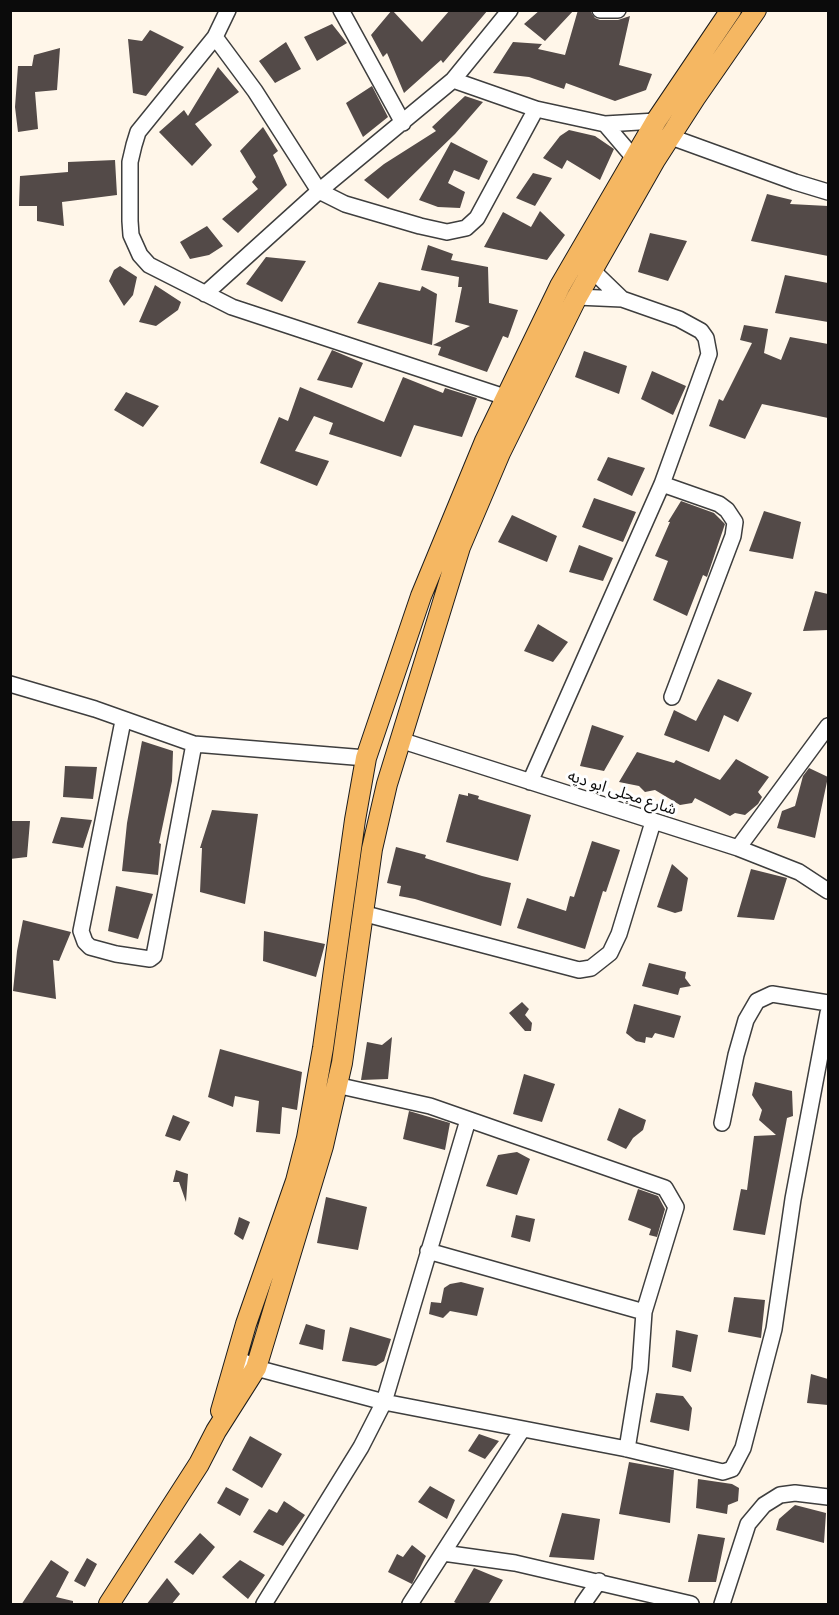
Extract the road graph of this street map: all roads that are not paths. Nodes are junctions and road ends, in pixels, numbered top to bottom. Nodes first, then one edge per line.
1 (228, 10) edge
2 (510, 10) edge
3 (600, 10) edge
4 (618, 10) edge
5 (731, 10) edge
6 (756, 10) edge
7 (344, 12) edge
8 (215, 37) junction
9 (453, 80) junction
10 (536, 109) junction
11 (656, 121) junction
12 (403, 123) junction
13 (605, 124) junction
14 (671, 137) junction
15 (634, 158) junction
16 (320, 191) junction
17 (828, 192) edge
18 (592, 270) junction
19 (205, 294) junction
20 (577, 297) junction
21 (622, 299) junction
22 (505, 397) junction
23 (662, 484) junction
24 (470, 501) junction
25 (10, 684) edge
26 (672, 697) dead end
27 (123, 721) junction
28 (828, 726) edge
29 (400, 740) junction
30 (194, 744) junction
31 (366, 758) junction
32 (530, 782) junction
33 (653, 822) junction
34 (738, 848) junction
35 (828, 891) edge
36 (362, 913) junction
37 (828, 1013) edge
38 (336, 1085) junction
39 (468, 1120) junction
40 (722, 1123) dead end
41 (428, 1251) junction
42 (644, 1312) junction
43 (236, 1358) junction
44 (255, 1368) junction
45 (384, 1402) junction
46 (522, 1430) junction
47 (216, 1431) junction
48 (627, 1449) junction
49 (828, 1497) edge
50 (443, 1553) junction
51 (599, 1581) junction
52 (109, 1605) edge
53 (264, 1605) edge
54 (410, 1605) edge
55 (583, 1605) edge
56 (691, 1605) edge
57 (722, 1605) edge

1 - 8 street
2 - 9 street
3 - 4 street
5 - 11 main road
6 - 14 main road
7 - 12 street
8 - 16 street
8 - 19 street
9 - 10 street
9 - 12 street
10 - 13 street
10 - 16 street
11 - 13 street
11 - 15 main road
12 - 16 street
13 - 15 street
14 - 17 street
14 - 18 main road
15 - 22 main road
16 - 19 street
18 - 20 main road
18 - 21 street
19 - 22 street
20 - 21 street
20 - 24 main road
21 - 23 street
22 - 24 main road
23 - 26 street
23 - 32 street
24 - 29 main road
24 - 31 main road
25 - 27 street
27 - 30 street
27 - 30 street
28 - 34 street
29 - 32 street, شارع مجلى ابو ديه
29 - 36 main road
30 - 31 street
31 - 43 main road
32 - 33 street, شارع مجلى ابو ديه
33 - 34 street, شارع مجلى ابو ديه
33 - 36 street
34 - 35 street, شارع مجلى ابو ديه
36 - 38 main road
37 - 40 street
37 - 48 street
38 - 39 street
38 - 44 main road
39 - 41 street
39 - 42 street
41 - 42 street
41 - 45 street
42 - 48 street
43 - 44 street
43 - 47 main road
44 - 45 street
44 - 47 main road
45 - 46 street
45 - 53 street
46 - 48 street
46 - 50 street
47 - 52 main road
49 - 57 street
50 - 51 street
50 - 54 street
51 - 55 street
51 - 56 street

